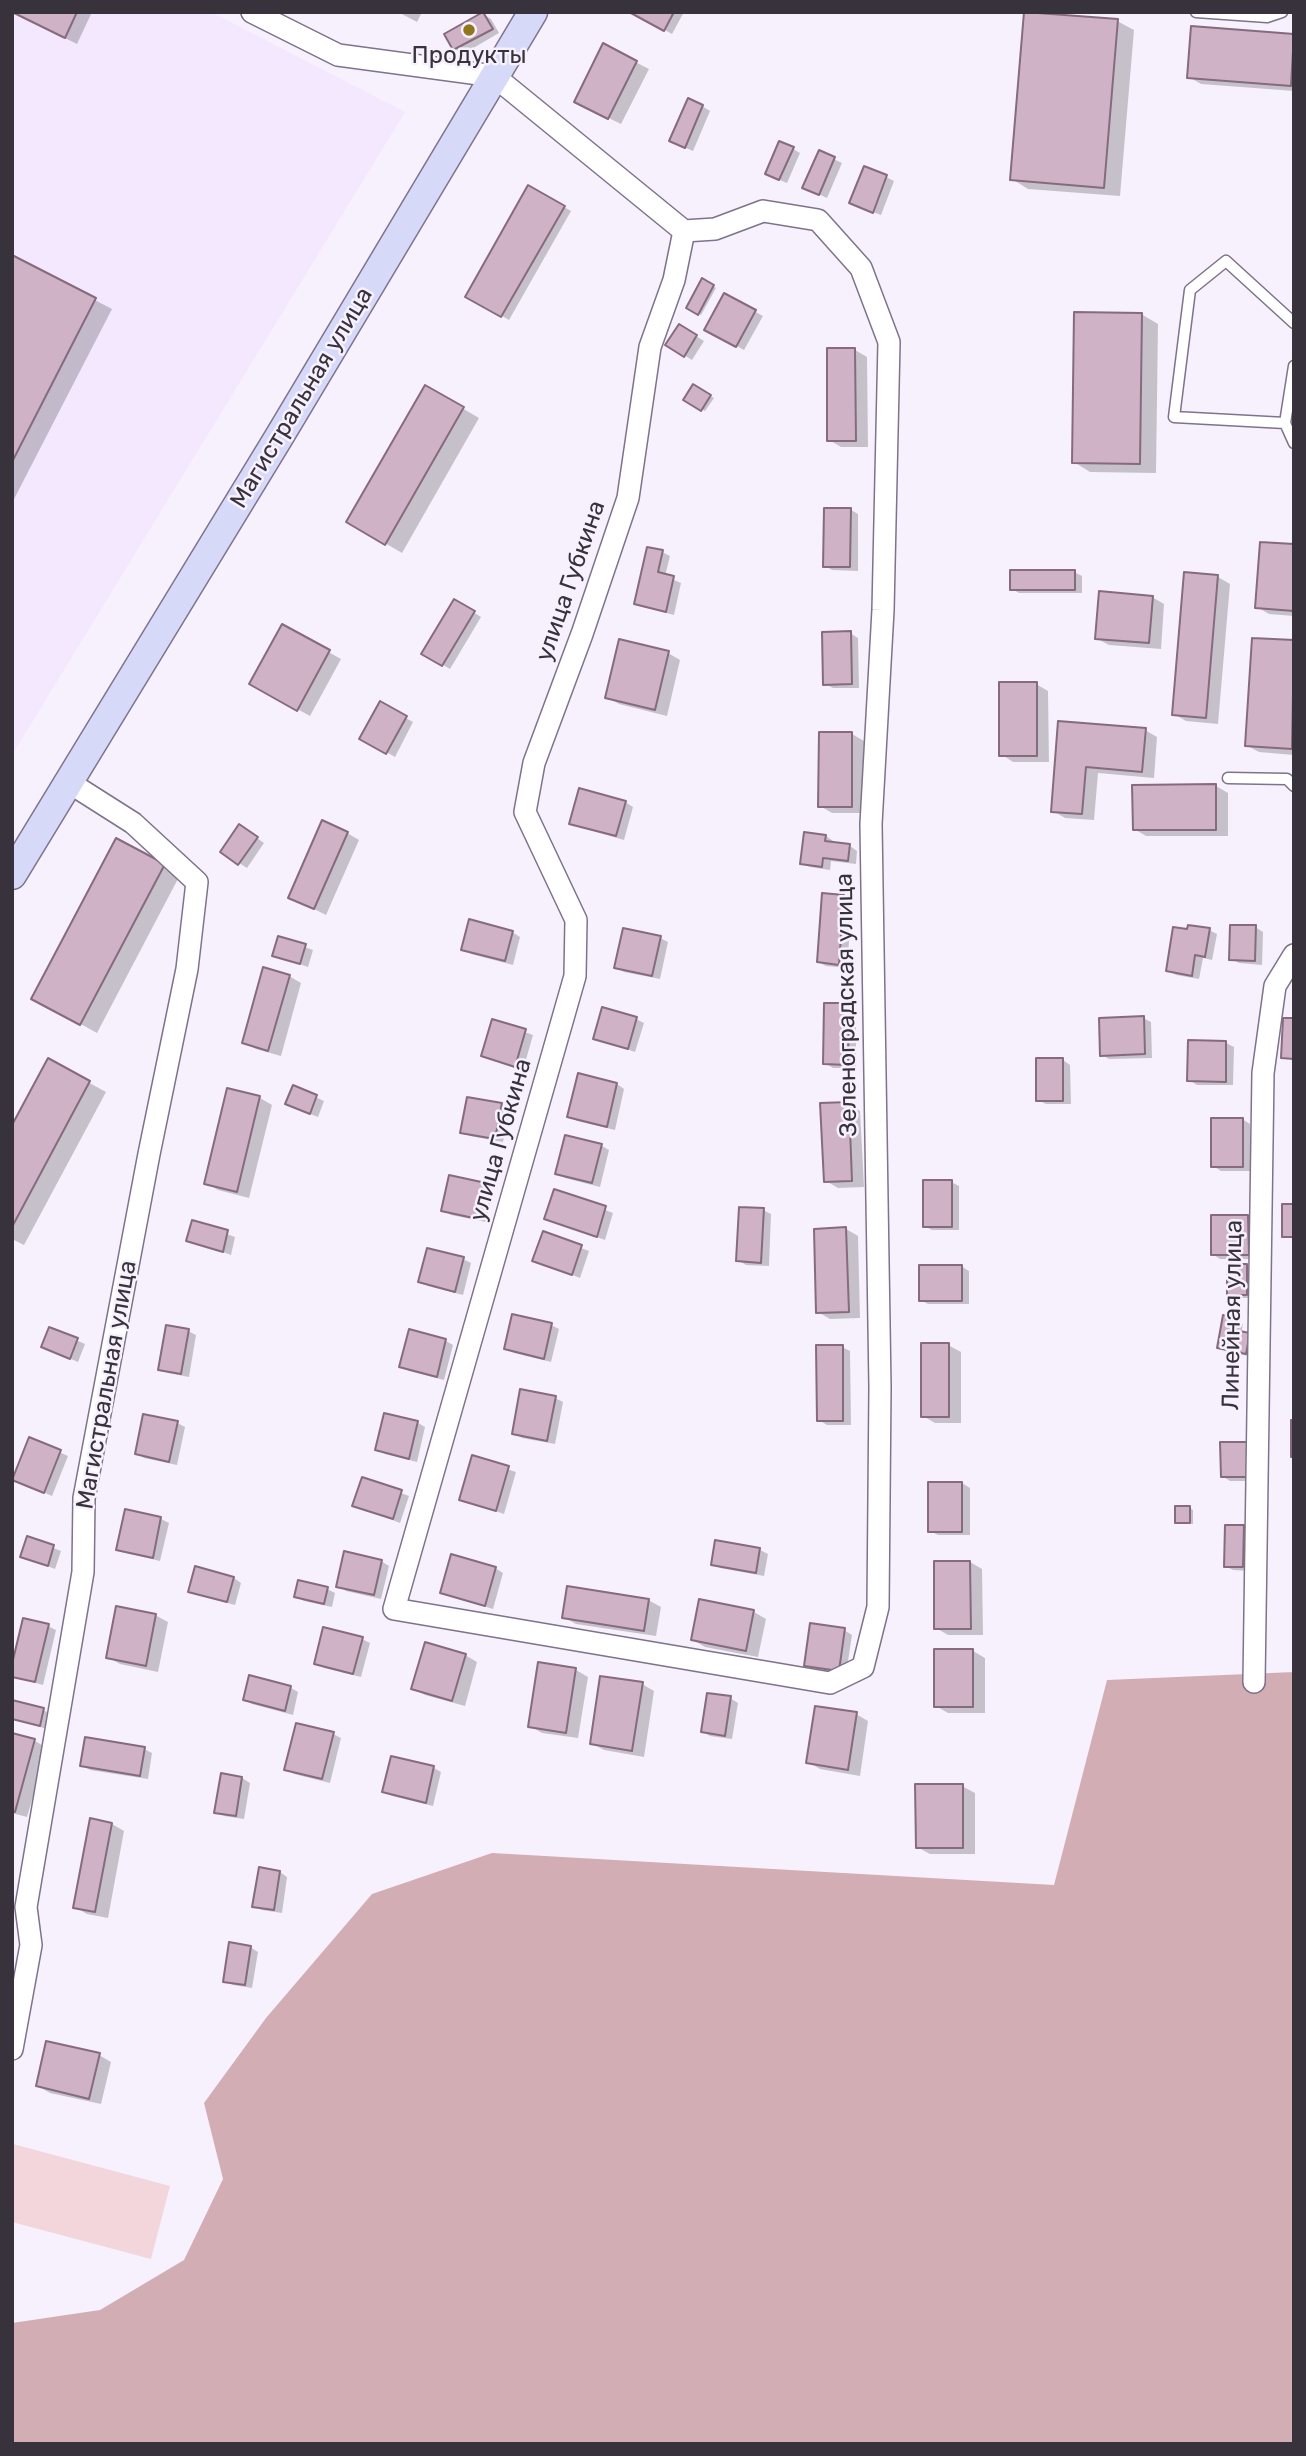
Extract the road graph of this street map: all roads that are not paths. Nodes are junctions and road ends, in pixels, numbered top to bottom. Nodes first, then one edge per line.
1 (252, 12) edge
2 (533, 12) edge
3 (1196, 12) edge
4 (1282, 12) edge
5 (494, 76) junction
6 (684, 231) junction
7 (1294, 323) edge
8 (1294, 366) edge
9 (1285, 423) junction
10 (1294, 443) edge
11 (1228, 778) dead end
12 (70, 783) junction
13 (1294, 786) edge
14 (12, 875) edge
15 (1294, 955) edge
16 (863, 1667) joint
17 (1254, 1682) dead end
18 (12, 2049) edge

1 - 5 street
2 - 5 main road, Магистральная улица
3 - 4 lane
5 - 6 street
5 - 12 main road, Магистральная улица
6 - 16 street, Зеленоградская улица
6 - 16 street, улица Губкина
7 - 9 lane
8 - 9 lane
9 - 10 lane
11 - 13 lane
12 - 14 main road, Магистральная улица
12 - 18 street, Магистральная улица
15 - 17 street, Линейная улица

